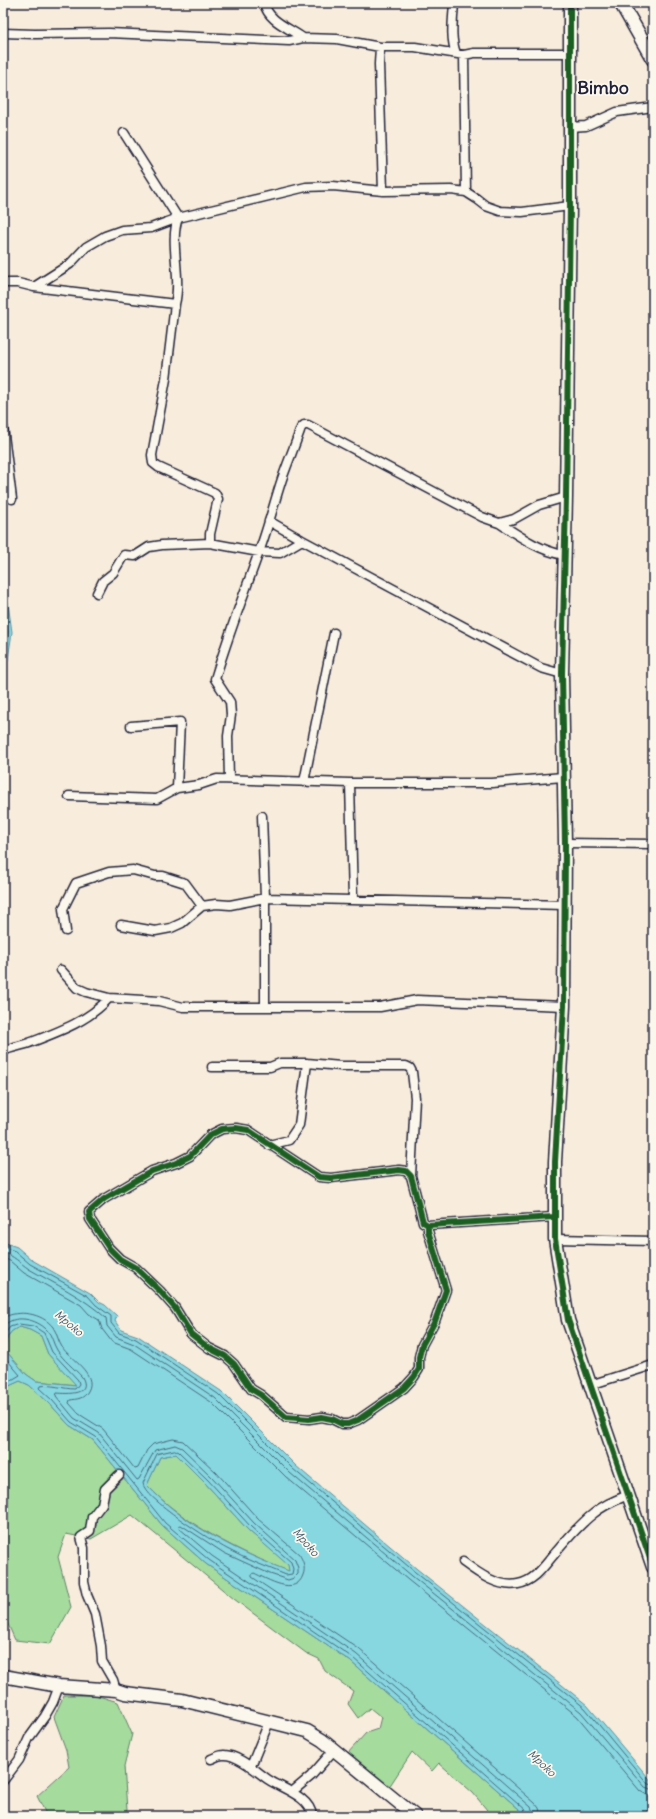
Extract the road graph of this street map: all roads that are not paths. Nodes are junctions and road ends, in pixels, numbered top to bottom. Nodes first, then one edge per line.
1 (264, 3) edge
2 (454, 3) edge
3 (570, 3) edge
4 (622, 3) edge
5 (3, 33) edge
6 (302, 38) junction
7 (380, 47) junction
8 (570, 53) junction
9 (460, 54) junction
10 (653, 59) edge
11 (653, 107) edge
12 (569, 127) junction
13 (124, 134) dead end
14 (383, 191) junction
15 (466, 192) junction
16 (570, 206) junction
17 (178, 218) junction
18 (3, 283) edge
19 (34, 287) junction
20 (175, 304) junction
21 (3, 427) edge
22 (566, 497) junction
23 (12, 499) dead end
24 (269, 521) junction
25 (499, 523) junction
26 (302, 540) junction
27 (210, 543) junction
28 (259, 552) junction
29 (564, 555) junction
30 (97, 593) dead end
31 (334, 633) dead end
32 (562, 674) junction
33 (131, 726) dead end
34 (563, 776) junction
35 (229, 779) junction
36 (304, 782) junction
37 (350, 784) junction
38 (176, 788) junction
39 (70, 796) dead end
40 (262, 816) dead end
41 (565, 843) junction
42 (653, 844) edge
43 (266, 898) junction
44 (353, 900) junction
45 (565, 905) junction
46 (202, 906) junction
47 (121, 925) dead end
48 (66, 930) dead end
49 (61, 970) dead end
50 (109, 998) junction
51 (564, 1006) junction
52 (265, 1007) junction
53 (3, 1051) edge
54 (307, 1063) junction
55 (212, 1067) dead end
56 (268, 1145) junction
57 (411, 1176) junction
58 (554, 1217) junction
59 (428, 1225) junction
60 (555, 1239) junction
61 (653, 1241) edge
62 (653, 1365) edge
63 (590, 1384) junction
64 (120, 1476) dead end
65 (628, 1495) junction
66 (463, 1562) dead end
67 (653, 1567) edge
68 (3, 1676) edge
69 (59, 1686) junction
70 (116, 1690) junction
71 (269, 1722) junction
72 (334, 1750) junction
73 (211, 1759) dead end
74 (251, 1766) junction
75 (3, 1781) edge
76 (292, 1792) junction
77 (312, 1816) edge
78 (415, 1816) edge

1 - 6 street
2 - 9 street
3 - 8 street
4 - 10 main road
5 - 6 street
6 - 7 street
7 - 9 street
7 - 14 street
8 - 9 street
8 - 12 street
9 - 15 street
11 - 12 street
12 - 16 street
13 - 17 street
14 - 15 street
14 - 17 street
15 - 16 street
16 - 22 street
17 - 19 street
17 - 20 street
18 - 19 street
19 - 20 street
20 - 27 street
21 - 23 street
22 - 25 street
22 - 29 street
24 - 25 street
24 - 26 street
24 - 28 street
25 - 29 street
26 - 28 street
26 - 32 street
27 - 28 street
27 - 30 street
28 - 35 street
29 - 32 street
31 - 36 street
32 - 34 street
33 - 38 street
34 - 37 street
34 - 41 street
35 - 36 street
35 - 38 street
36 - 37 street
37 - 44 street
38 - 39 street
40 - 43 street
41 - 42 street
41 - 45 street
43 - 44 street
43 - 46 street
43 - 52 street
44 - 45 street
45 - 51 street
46 - 47 street
46 - 48 street
49 - 50 street
50 - 52 street
50 - 53 street
51 - 52 street
51 - 58 street
54 - 55 street
54 - 56 street
54 - 57 street
56 - 57 street
56 - 59 street
57 - 59 street
58 - 59 street
58 - 60 street
60 - 61 street
60 - 63 street
62 - 63 street
63 - 65 street
64 - 70 street
65 - 66 street
65 - 67 street
68 - 69 street
69 - 70 street
69 - 75 street
70 - 71 street
71 - 72 street
71 - 74 street
72 - 76 street
72 - 78 street
73 - 74 street
74 - 76 street
76 - 77 street

